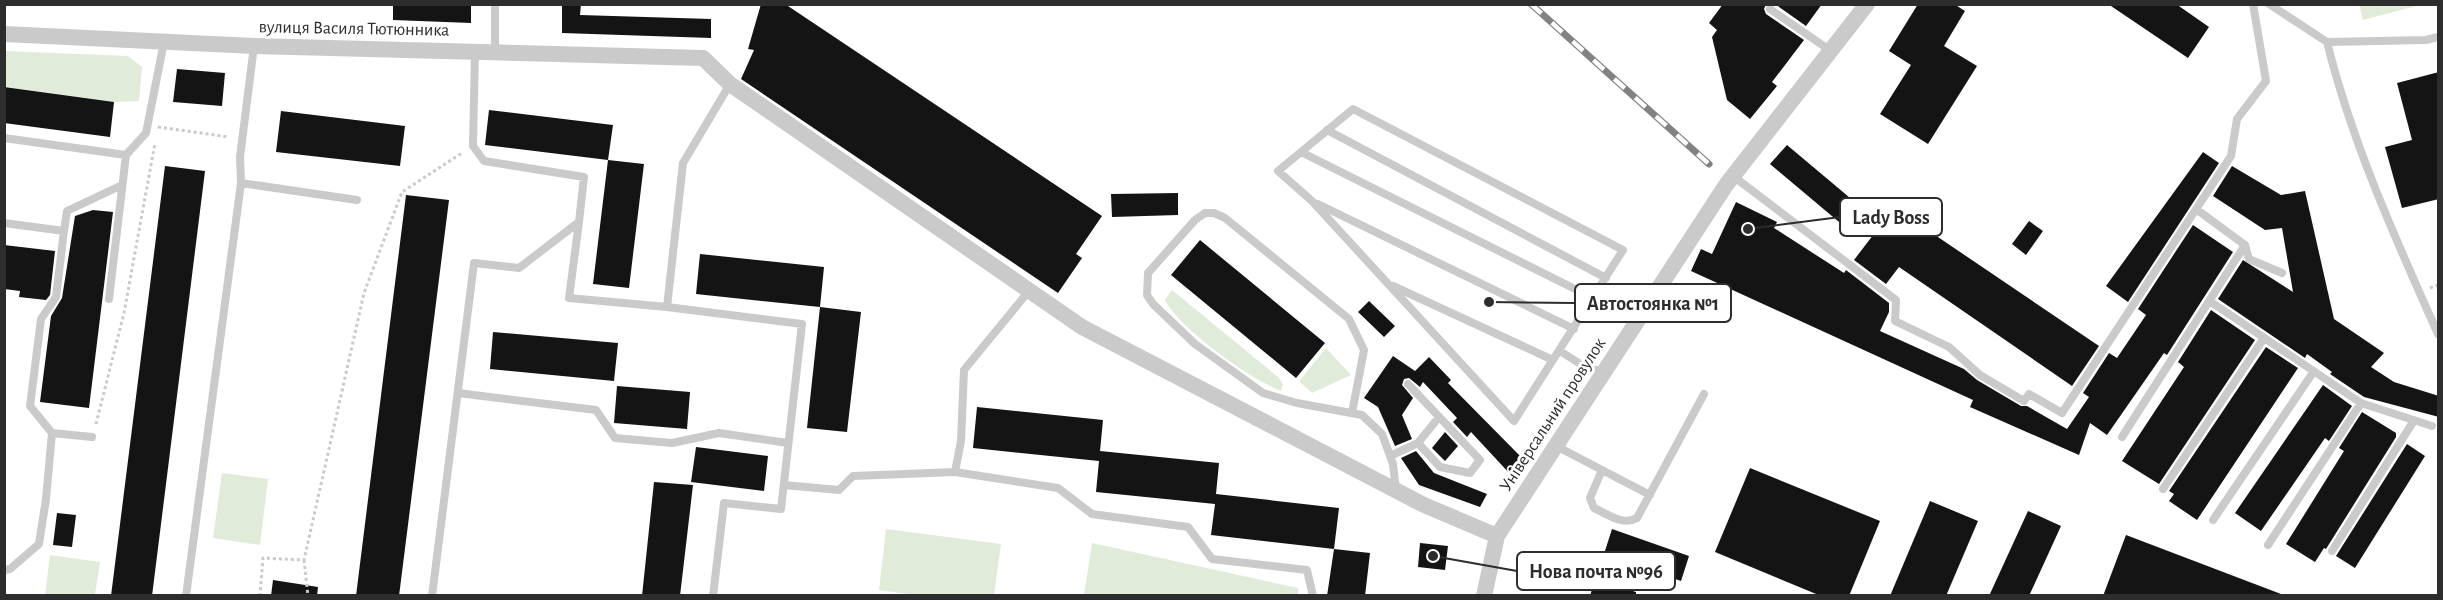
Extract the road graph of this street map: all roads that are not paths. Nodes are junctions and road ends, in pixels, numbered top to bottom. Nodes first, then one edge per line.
1 (495, 4) edge
2 (1867, 4) edge
3 (2253, 4) edge
4 (2269, 4) edge
5 (1770, 9) dead end
6 (4, 34) edge
7 (2439, 37) edge
8 (164, 42) junction
9 (2327, 42) junction
10 (254, 46) junction
11 (1832, 51) junction
12 (475, 52) junction
13 (495, 52) junction
14 (730, 84) junction
15 (1327, 130) junction
16 (4, 138) edge
17 (1301, 152) junction
18 (126, 155) junction
19 (1733, 176) junction
20 (241, 183) junction
21 (122, 185) junction
22 (357, 200) dead end
23 (1312, 201) junction
24 (2196, 209) junction
25 (579, 222) junction
26 (4, 224) edge
27 (64, 231) junction
28 (2245, 245) junction
29 (2283, 273) dead end
30 (1606, 278) junction
31 (1388, 284) junction
32 (1028, 292) junction
33 (1593, 298) junction
34 (109, 299) dead end
35 (2211, 302) junction
36 (667, 308) junction
37 (1574, 328) junction
38 (2439, 334) edge
39 (2264, 338) junction
40 (1560, 351) junction
41 (1553, 360) junction
42 (2314, 371) junction
43 (1604, 372) junction
44 (1408, 384) dead end
45 (458, 393) junction
46 (1704, 394) dead end
47 (2361, 403) junction
48 (1352, 413) junction
49 (1439, 417) junction
50 (2413, 422) junction
51 (2432, 426) dead end
52 (52, 434) junction
53 (92, 437) road end
54 (2122, 437) dead end
55 (788, 443) junction
56 (1418, 443) junction
57 (1556, 446) junction
58 (1390, 456) junction
59 (1602, 471) junction
60 (955, 472) junction
61 (784, 484) junction
62 (2163, 489) dead end
63 (1396, 491) junction
64 (1650, 495) junction
65 (2213, 520) dead end
66 (1497, 536) junction
67 (2268, 545) dead end
68 (2332, 551) dead end
69 (4, 570) edge
70 (186, 596) edge
71 (432, 596) edge
72 (713, 596) edge
73 (1313, 596) edge
74 (1484, 596) edge

1 - 13 lane
2 - 11 street, Універсальний провулок
3 - 24 lane
4 - 9 lane
5 - 11 lane
6 - 8 street, вулиця Василя Тютюнника
7 - 9 lane
8 - 10 street, вулиця Василя Тютюнника
8 - 18 lane
9 - 38 lane
10 - 12 street, вулиця Василя Тютюнника
10 - 20 lane
11 - 19 street, Універсальний провулок
12 - 13 street, вулиця Василя Тютюнника
12 - 25 lane
13 - 14 street, вулиця Василя Тютюнника
14 - 32 street
14 - 36 lane
15 - 17 lane
15 - 30 lane
15 - 30 lane
16 - 18 lane
17 - 23 lane
17 - 33 lane
18 - 21 lane
19 - 24 lane
19 - 43 street, Універсальний провулок
20 - 22 lane
20 - 70 lane
21 - 27 lane
21 - 34 lane
23 - 31 lane
23 - 37 lane
24 - 28 lane
25 - 36 lane
25 - 45 lane
26 - 27 lane
27 - 52 lane
28 - 29 lane
28 - 35 lane
30 - 33 lane
31 - 41 lane
31 - 41 lane
32 - 60 lane
32 - 63 street
33 - 37 lane
35 - 39 lane
35 - 54 lane
36 - 55 lane
37 - 40 lane
39 - 42 lane
39 - 62 lane
40 - 41 lane
40 - 43 lane
42 - 47 lane
42 - 65 lane
43 - 57 street, Універсальний провулок
44 - 49 lane
45 - 55 lane
45 - 71 lane
46 - 64 lane
47 - 50 lane
47 - 67 lane
48 - 48 lane
48 - 58 lane
49 - 56 lane
49 - 56 lane
50 - 51 lane
50 - 68 lane
52 - 53 lane
52 - 69 lane
55 - 61 lane
56 - 58 lane
57 - 59 lane
57 - 66 street, Універсальний провулок
58 - 63 lane
59 - 64 lane
59 - 64 lane
60 - 61 lane
60 - 73 lane
61 - 72 lane
63 - 66 street
66 - 74 street, Універсальний провулок

